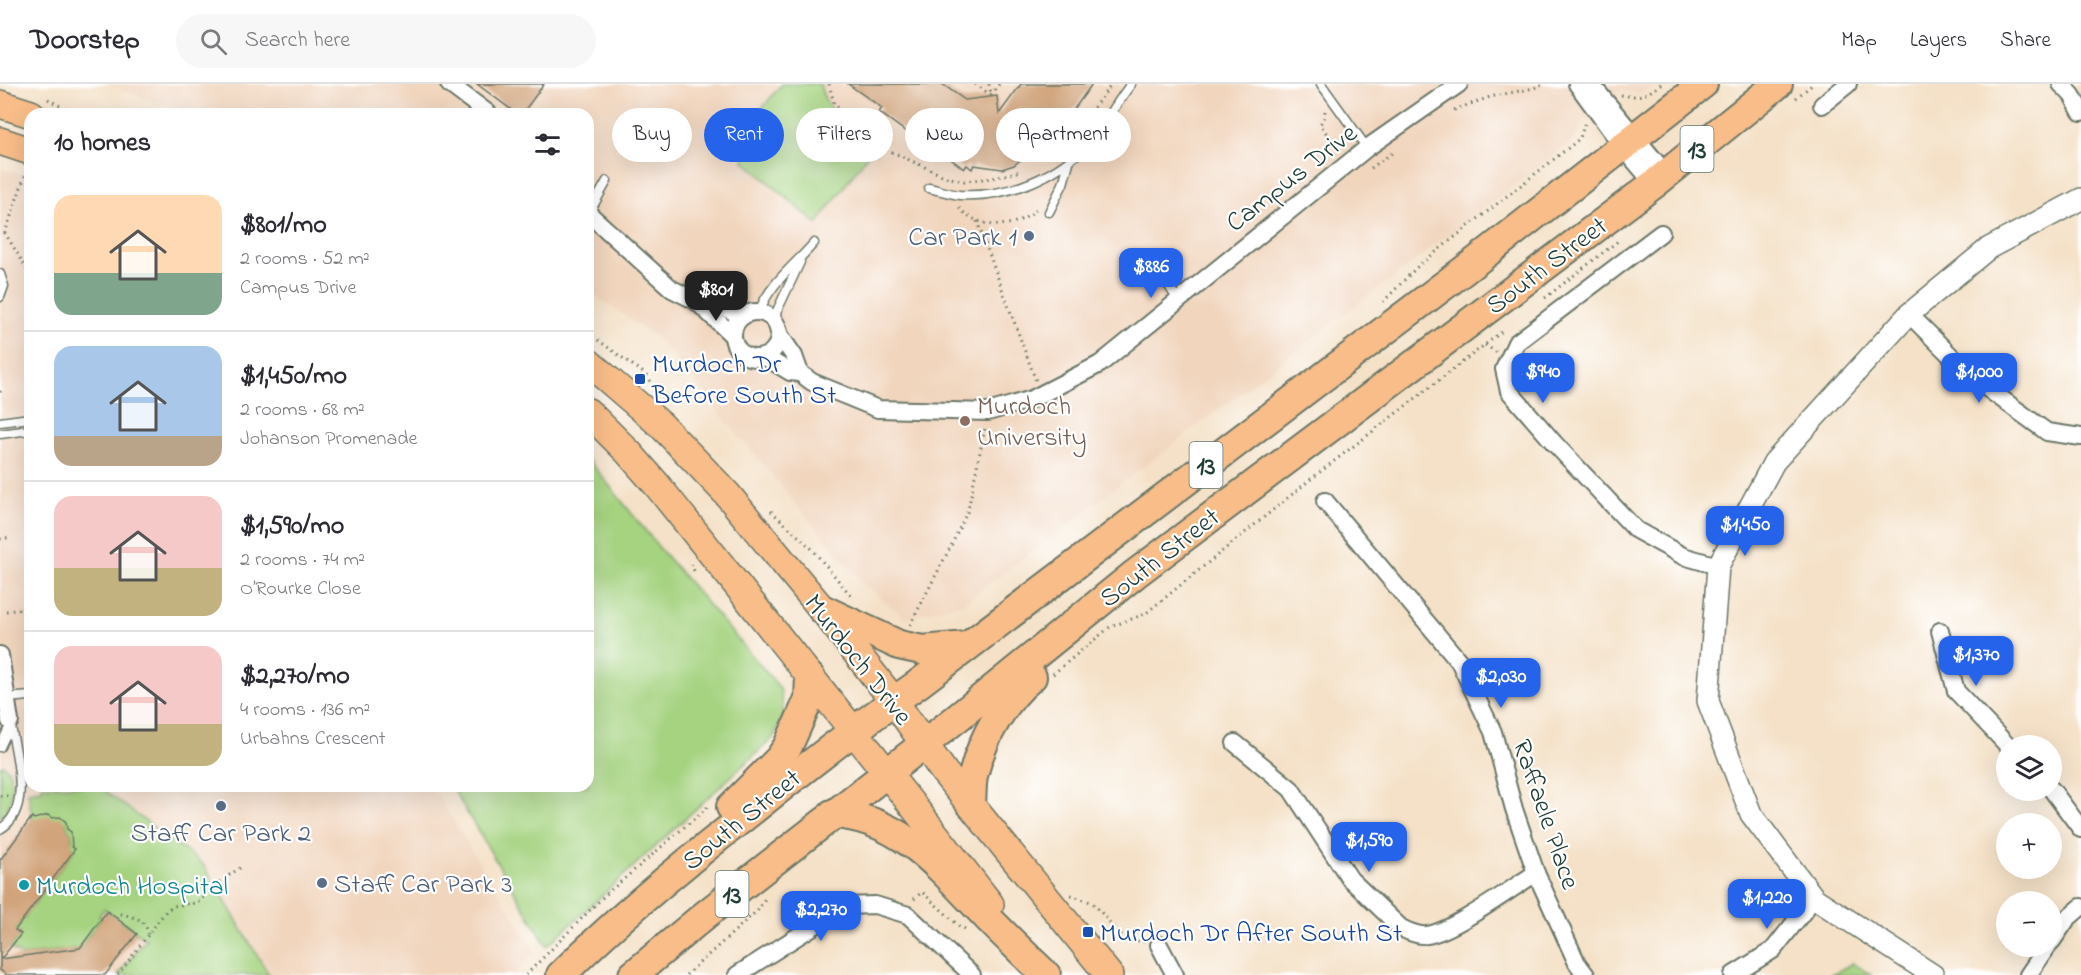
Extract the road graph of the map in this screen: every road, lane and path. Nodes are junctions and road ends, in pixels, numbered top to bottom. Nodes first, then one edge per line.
1 (449, 84) edge
2 (829, 84) edge
3 (975, 84) edge
4 (989, 84) edge
5 (999, 84) edge
6 (1112, 84) edge
7 (1131, 84) edge
8 (1321, 84) edge
9 (1459, 84) edge
10 (1577, 84) edge
11 (1591, 84) edge
12 (1661, 84) edge
13 (1703, 84) edge
14 (1814, 84) edge
15 (1848, 84) edge
16 (2061, 84) edge
17 (1784, 93) edge
18 (991, 95) junction
19 (1610, 100) junction
20 (0, 104) edge
21 (35, 104) edge
22 (1822, 105) dead end
23 (66, 108) edge
24 (481, 108) edge
25 (1093, 108) edge
26 (1114, 108) edge
27 (2081, 112) edge
28 (0, 141) edge
29 (1629, 142) junction
30 (1367, 148) junction
31 (24, 156) edge
32 (1065, 162) edge
33 (1069, 162) edge
34 (1028, 170) dead end
35 (24, 174) edge
36 (1660, 179) junction
37 (607, 181) dead end
38 (929, 188) dead end
39 (2081, 199) edge
40 (594, 203) edge
41 (1049, 212) dead end
42 (594, 218) edge
43 (977, 221) dead end
44 (1661, 233) dead end
45 (1619, 241) dead end
46 (814, 243) dead end
47 (803, 256) junction
48 (24, 264) edge
49 (1157, 268) dead end
50 (0, 274) edge
51 (0, 297) edge
52 (1178, 300) junction
53 (696, 301) junction
54 (1537, 304) dead end
55 (1380, 306) dead end
56 (751, 314) junction
57 (1909, 314) junction
58 (1510, 325) dead end
59 (779, 331) junction
60 (732, 336) junction
61 (765, 357) junction
62 (594, 367) edge
63 (800, 373) junction
64 (1031, 386) dead end
65 (988, 412) junction
66 (24, 417) edge
67 (594, 418) edge
68 (24, 419) edge
69 (20, 420) junction
70 (0, 422) edge
71 (24, 431) edge
72 (0, 434) edge
73 (2081, 437) edge
74 (1325, 501) dead end
75 (11, 537) dead end
76 (0, 539) edge
77 (1718, 566) junction
78 (1135, 574) junction
79 (22, 609) dead end
80 (822, 609) junction
81 (6, 611) dead end
82 (1940, 631) dead end
83 (905, 633) dead end
84 (968, 645) junction
85 (0, 655) edge
86 (810, 677) junction
87 (1050, 677) dead end
88 (24, 697) edge
89 (7, 698) junction
90 (894, 701) junction
91 (10, 722) junction
92 (852, 732) junction
93 (1998, 735) edge
94 (1234, 742) dead end
95 (924, 744) junction
96 (0, 747) edge
97 (887, 772) junction
98 (2060, 801) edge
99 (711, 804) dead end
100 (971, 804) junction
101 (832, 814) junction
102 (0, 829) edge
103 (2081, 829) edge
104 (240, 868) dead end
105 (1536, 873) junction
106 (771, 890) dead end
107 (1064, 897) dead end
108 (1814, 898) junction
109 (2081, 907) edge
110 (908, 915) junction
111 (117, 919) dead end
112 (2062, 926) edge
113 (967, 929) dead end
114 (148, 936) junction
115 (597, 939) junction
116 (1159, 945) joint
117 (2040, 957) edge
118 (118, 975) edge
119 (526, 975) edge
120 (561, 975) edge
121 (633, 975) edge
122 (687, 975) edge
123 (737, 975) edge
124 (972, 975) edge
125 (1047, 975) edge
126 (1109, 975) edge
127 (1175, 975) edge
128 (1586, 975) edge
129 (1733, 975) edge
130 (1933, 975) edge
131 (2028, 975) edge

1 - 24 street
2 - 34 path
3 - 18 path
4 - 18 path
5 - 18 path
6 - 25 path
7 - 26 lane
8 - 30 lane
9 - 30 street, Campus Drive
10 - 19 street
11 - 19 street
12 - 19 path
13 - 29 highway, South Street / 13
14 - 17 path
15 - 22 street
16 - 27 street
17 - 36 highway, South Street / 13
19 - 29 street
19 - 55 path
20 - 21 main road
21 - 23 path
28 - 31 main road
29 - 36 street
29 - 84 highway, South Street / 13
30 - 52 street, Campus Drive
32 - 38 lane
33 - 41 lane
35 - 48 path
36 - 78 highway, South Street / 13
37 - 40 lane
39 - 57 street
42 - 53 street
43 - 64 path
44 - 77 street
45 - 54 path
46 - 47 lane
47 - 56 lane
47 - 59 lane
49 - 52 lane
50 - 51 lane
52 - 65 street, Campus Drive
53 - 56 street
53 - 60 street
56 - 59 street
56 - 60 street
57 - 73 street
57 - 77 street
58 - 87 path
59 - 61 street
59 - 63 street
60 - 61 street
61 - 63 street, Campus Drive
62 - 80 main road, Murdoch Drive
63 - 65 street, Campus Drive
65 - 83 path
66 - 69 lane
67 - 86 main road, Murdoch Drive
68 - 69 lane
69 - 70 lane
71 - 72 lane
74 - 105 street, Raffaele Place
75 - 76 path
77 - 108 street
78 - 95 highway, South Street / 13
78 - 100 highway
79 - 81 path
80 - 84 highway
80 - 90 main road, Murdoch Drive
82 - 93 street
84 - 90 highway, South Street / 13
85 - 89 street
86 - 92 main road, Murdoch Drive
86 - 115 highway
88 - 89 lane
89 - 91 street
90 - 92 highway, South Street / 13
90 - 95 main road, Murdoch Drive
91 - 96 lane
91 - 102 lane
92 - 97 main road, Murdoch Drive
92 - 115 highway, South Street / 13
94 - 105 street
95 - 97 highway, South Street / 13
95 - 100 main road, Murdoch Drive
97 - 101 highway, South Street / 13
97 - 125 main road, Murdoch Drive
98 - 103 street
99 - 119 path
100 - 126 main road, Murdoch Drive
101 - 121 highway, South Street / 13
101 - 125 highway
104 - 114 path
105 - 128 street, Raffaele Place
106 - 122 path
107 - 116 path
108 - 129 street
108 - 130 street
109 - 112 street
110 - 113 path
110 - 123 street
110 - 124 street
111 - 114 path
114 - 118 path
115 - 120 highway, South Street / 13
116 - 127 street
117 - 131 street

